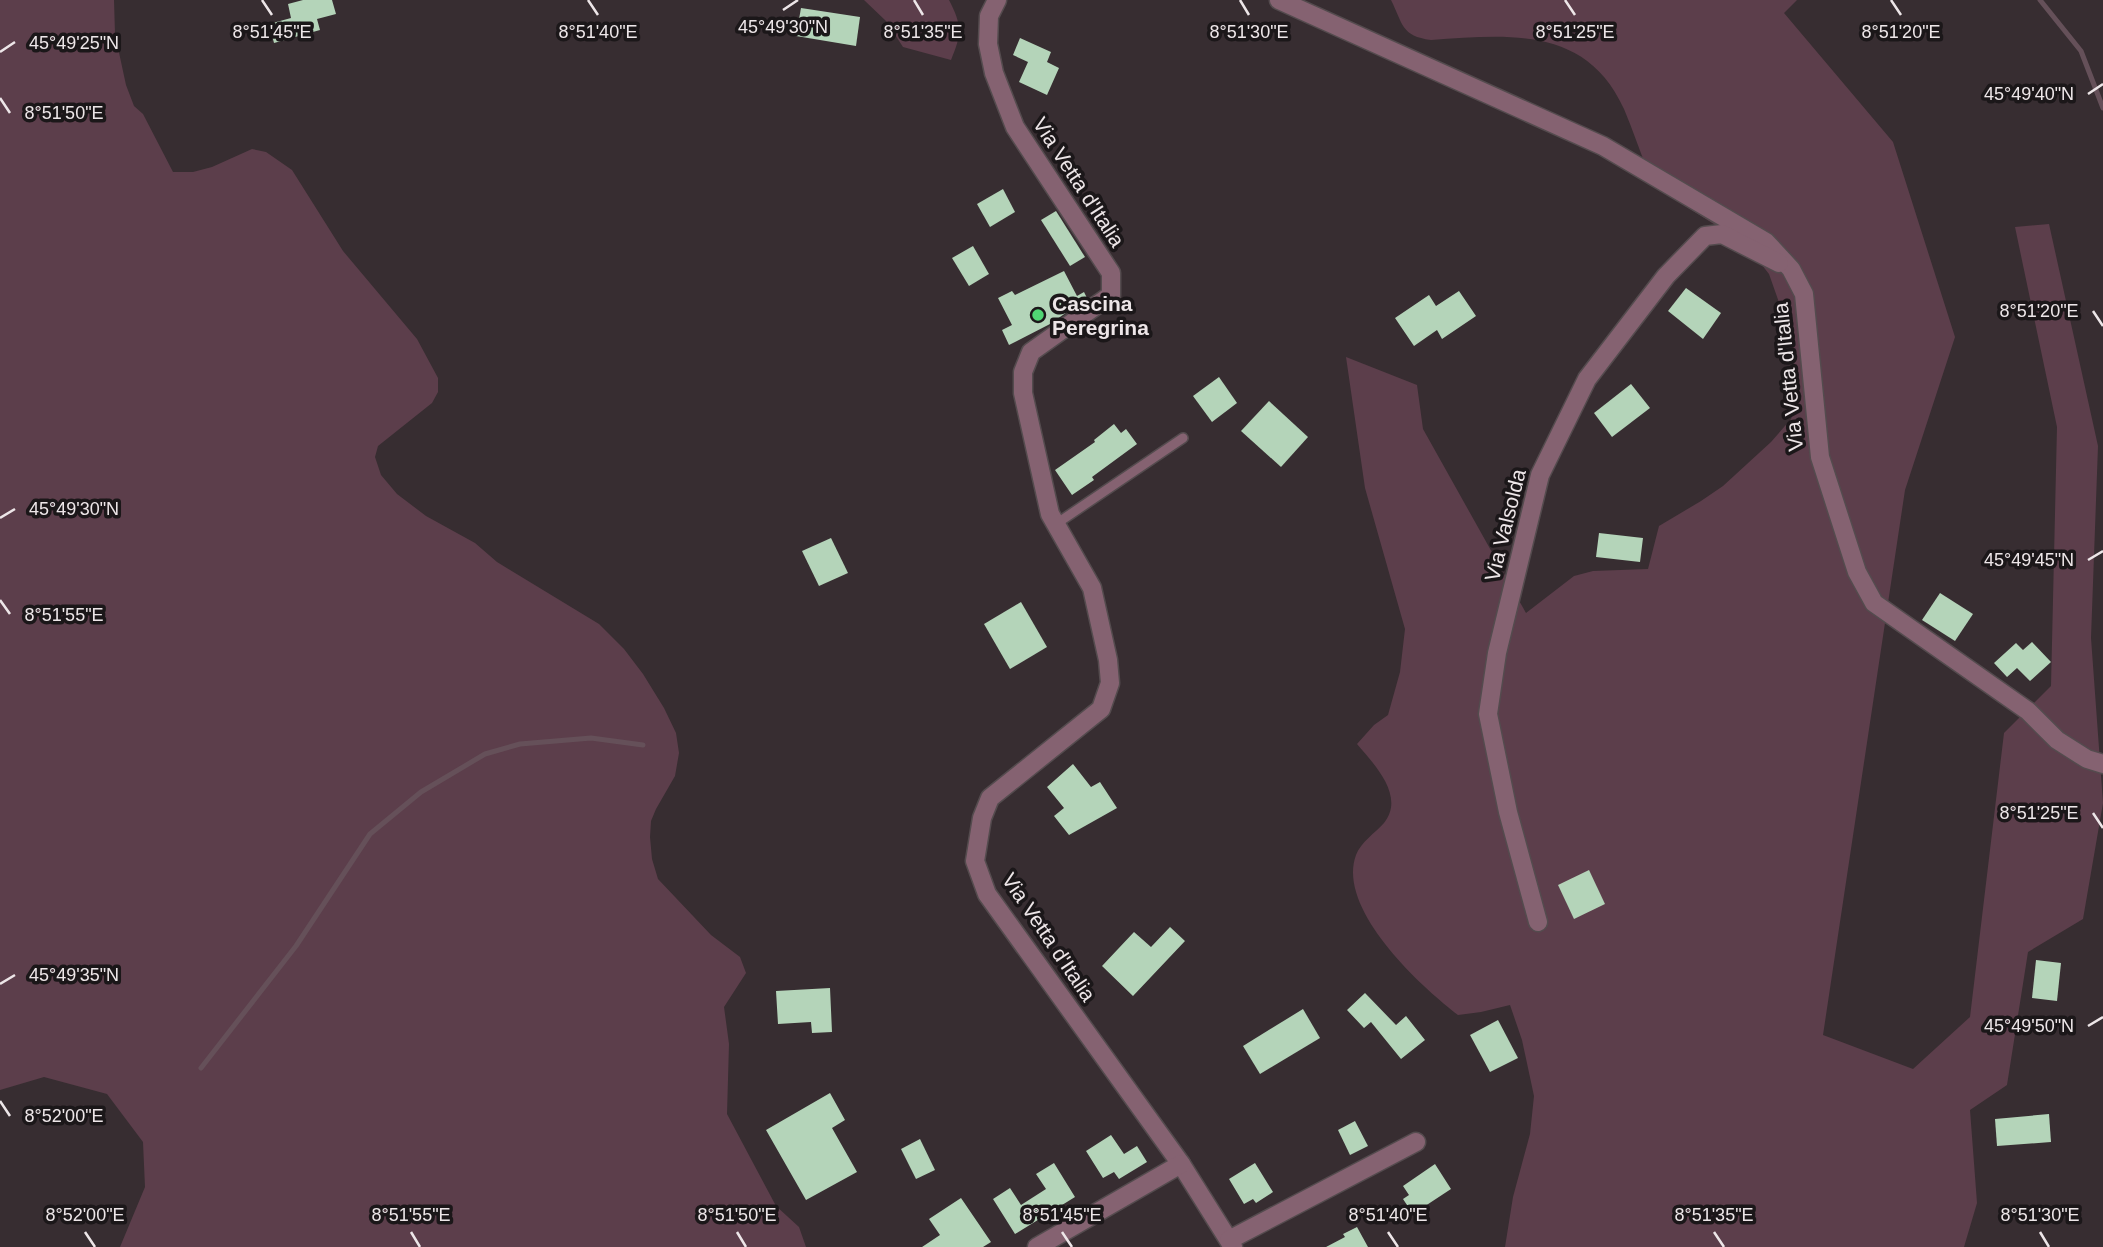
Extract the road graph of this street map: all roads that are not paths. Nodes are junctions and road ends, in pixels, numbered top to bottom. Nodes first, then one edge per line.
1 (997, 0) edge
2 (1279, 0) edge
3 (1791, 269) junction
4 (1183, 438) dead end
5 (1056, 524) junction
6 (2103, 764) edge
7 (1538, 922) dead end
8 (1416, 1142) dead end
9 (1181, 1164) junction
10 (1231, 1244) edge
11 (1037, 1247) edge

1 - 5 street, Via Vetta d'Italia
2 - 3 street, Via Vetta d'Italia
3 - 6 street, Via Vetta d'Italia
3 - 7 street, Via Valsolda
4 - 5 lane
5 - 9 street, Via Vetta d'Italia
8 - 10 street
9 - 10 street, Via Vetta d'Italia
9 - 11 street

